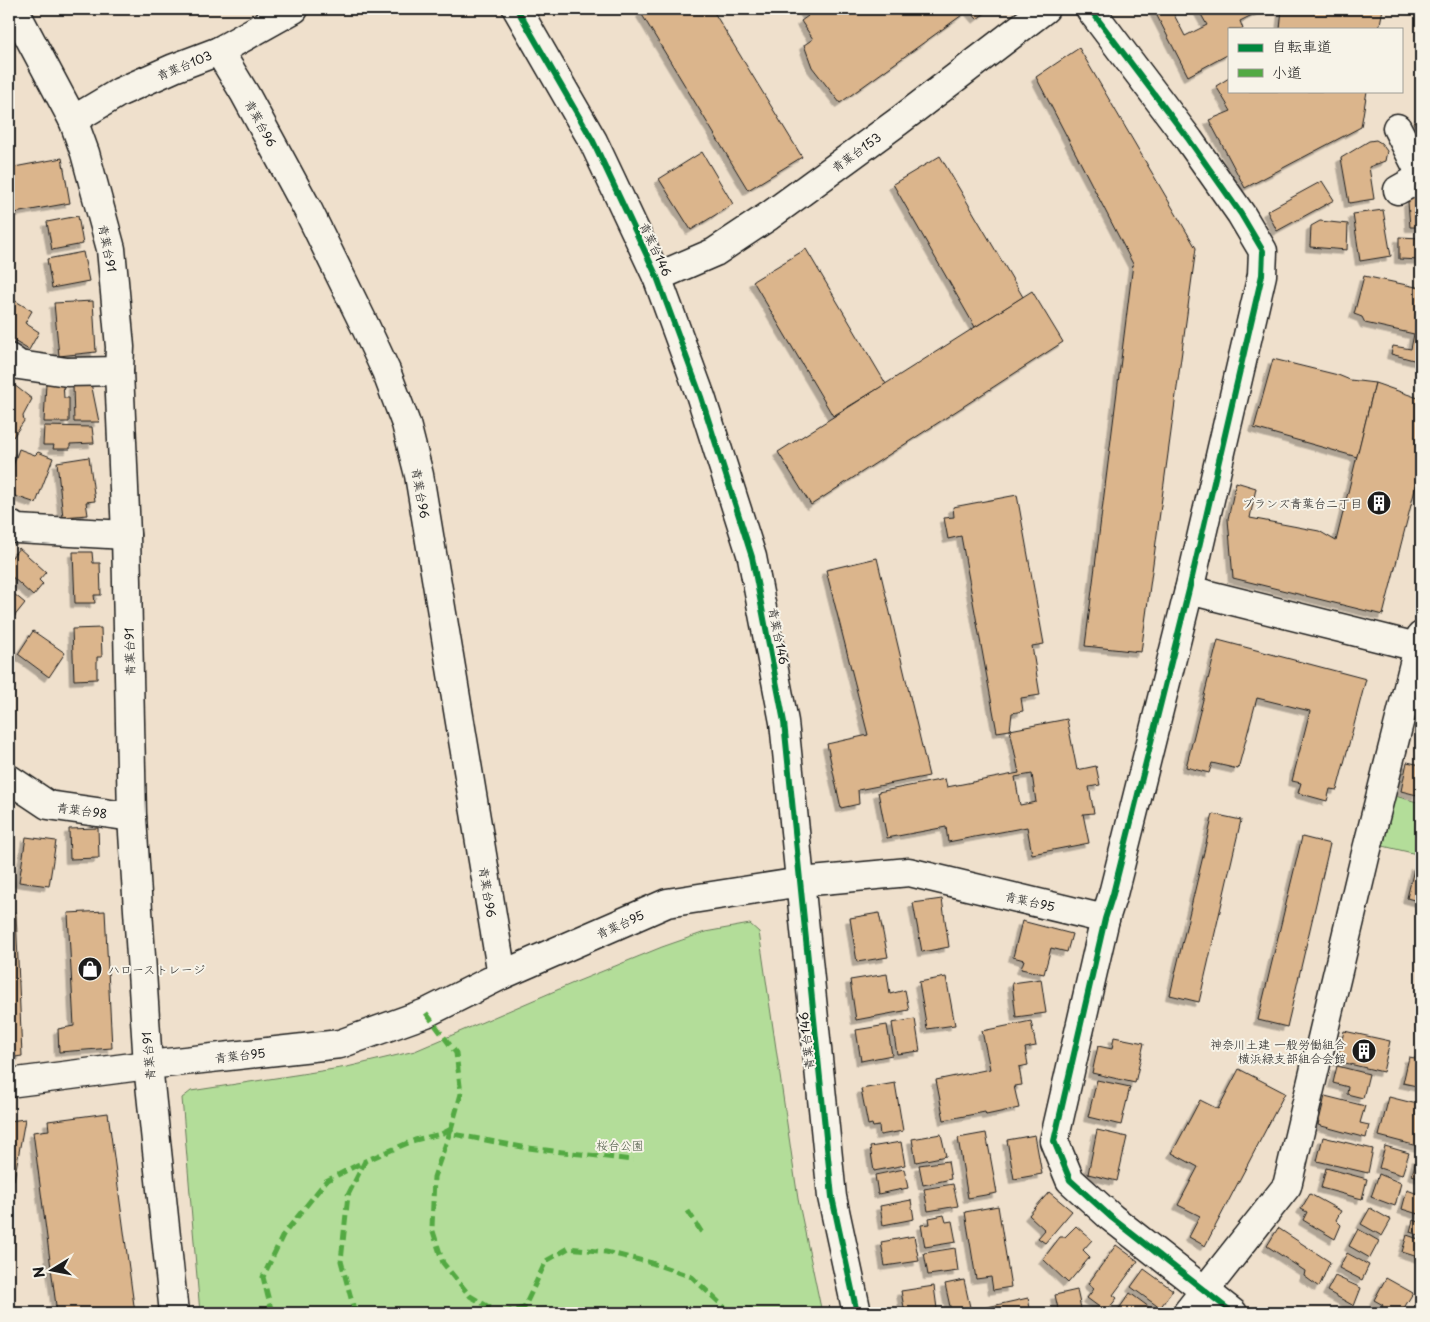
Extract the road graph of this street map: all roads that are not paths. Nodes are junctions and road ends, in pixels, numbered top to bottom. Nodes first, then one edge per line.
1 (14, 9) edge
2 (294, 9) edge
3 (517, 9) edge
4 (1044, 9) edge
5 (1090, 9) edge
6 (219, 50) junction
7 (74, 120) junction
8 (1396, 128) dead end
9 (1421, 176) edge
10 (1398, 190) dead end
11 (657, 277) junction
12 (9, 358) edge
13 (120, 371) junction
14 (9, 524) edge
15 (126, 535) junction
16 (1189, 590) junction
17 (1420, 644) edge
18 (9, 780) edge
19 (132, 817) junction
20 (801, 882) junction
21 (1105, 919) junction
22 (502, 975) junction
23 (148, 1065) junction
24 (9, 1083) edge
25 (1205, 1291) junction
26 (174, 1313) edge
27 (857, 1313) edge
28 (1187, 1313) edge
29 (1233, 1313) edge

1 - 7 street, 青葉台91
2 - 6 street, 青葉台103
3 - 11 street, 青葉台146
4 - 11 street, 青葉台153
5 - 16 street
6 - 7 street, 青葉台103
6 - 22 street, 青葉台96
7 - 13 street, 青葉台91
8 - 9 street
9 - 10 street
11 - 20 street, 青葉台146
12 - 13 street
13 - 15 street, 青葉台91
14 - 15 street
15 - 19 street, 青葉台91
16 - 17 street
16 - 21 street
17 - 25 street
18 - 19 street, 青葉台98
19 - 23 street, 青葉台91
20 - 21 street, 青葉台95
20 - 22 street, 青葉台95
20 - 27 street, 青葉台146
21 - 25 street
22 - 23 street, 青葉台95
23 - 24 street, 青葉台95
23 - 26 street, 青葉台91
25 - 28 street
25 - 29 street

